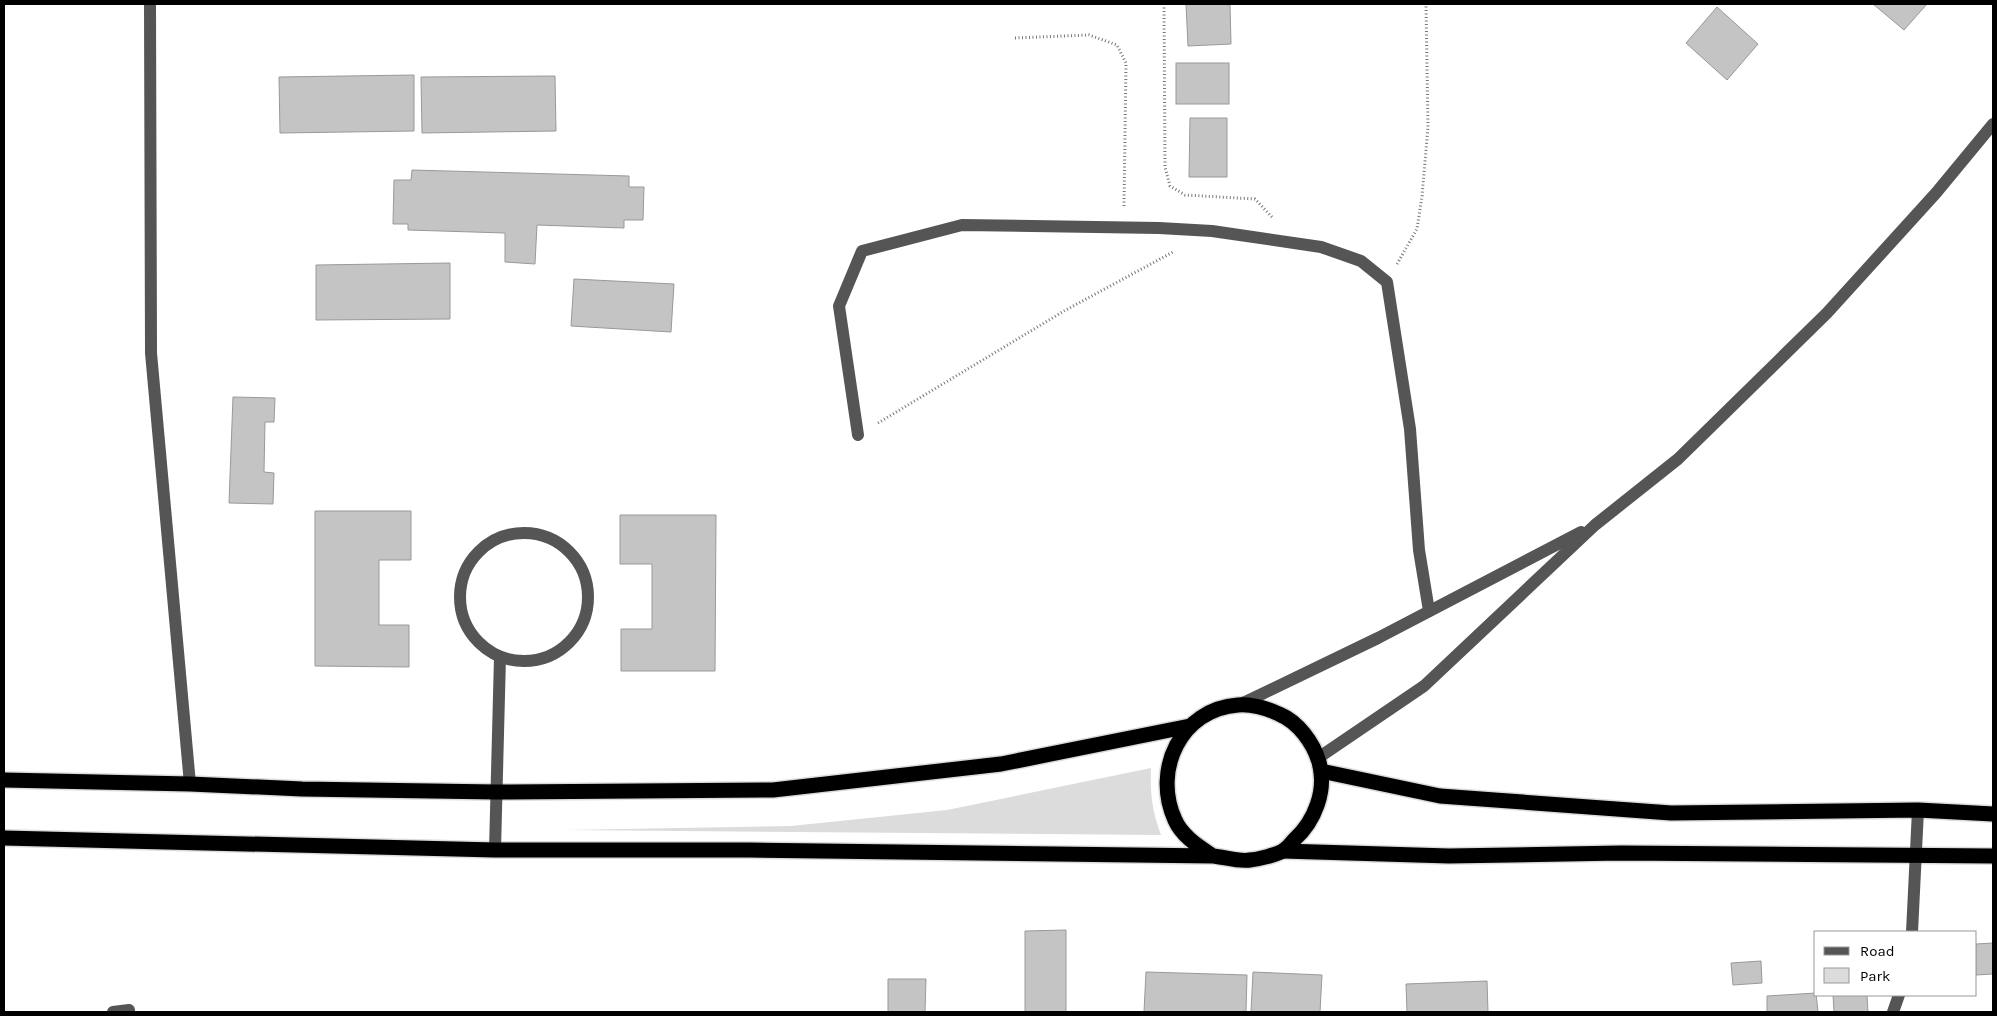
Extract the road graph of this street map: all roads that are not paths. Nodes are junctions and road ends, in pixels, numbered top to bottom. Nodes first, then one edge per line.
1 (150, 4) edge
2 (1993, 124) edge
3 (858, 435) road end
4 (1595, 525) junction
5 (1429, 612) junction
6 (500, 657) junction
7 (1238, 705) junction
8 (1190, 726) junction
9 (1319, 765) junction
10 (4, 780) edge
11 (190, 784) junction
12 (496, 792) junction
13 (1918, 810) junction
14 (1993, 814) edge
15 (4, 838) edge
16 (495, 850) junction
17 (1283, 851) junction
18 (1916, 855) junction
19 (1213, 856) junction
20 (1993, 856) edge
21 (1912, 931) edge
22 (1900, 996) edge
23 (113, 1012) edge
24 (129, 1012) edge
25 (1893, 1012) edge

1 - 11 street
2 - 4 street
3 - 5 street
4 - 5 street
4 - 9 street
5 - 7 street
6 - 6 street
6 - 12 street
7 - 8 highway
7 - 9 highway
8 - 12 highway
8 - 19 highway
9 - 13 highway
9 - 17 highway
10 - 11 highway
11 - 12 highway
12 - 16 street
13 - 14 highway
13 - 18 street
15 - 16 highway
16 - 19 highway
17 - 18 highway
17 - 19 highway
18 - 20 highway
18 - 21 street
22 - 25 street
23 - 24 street

